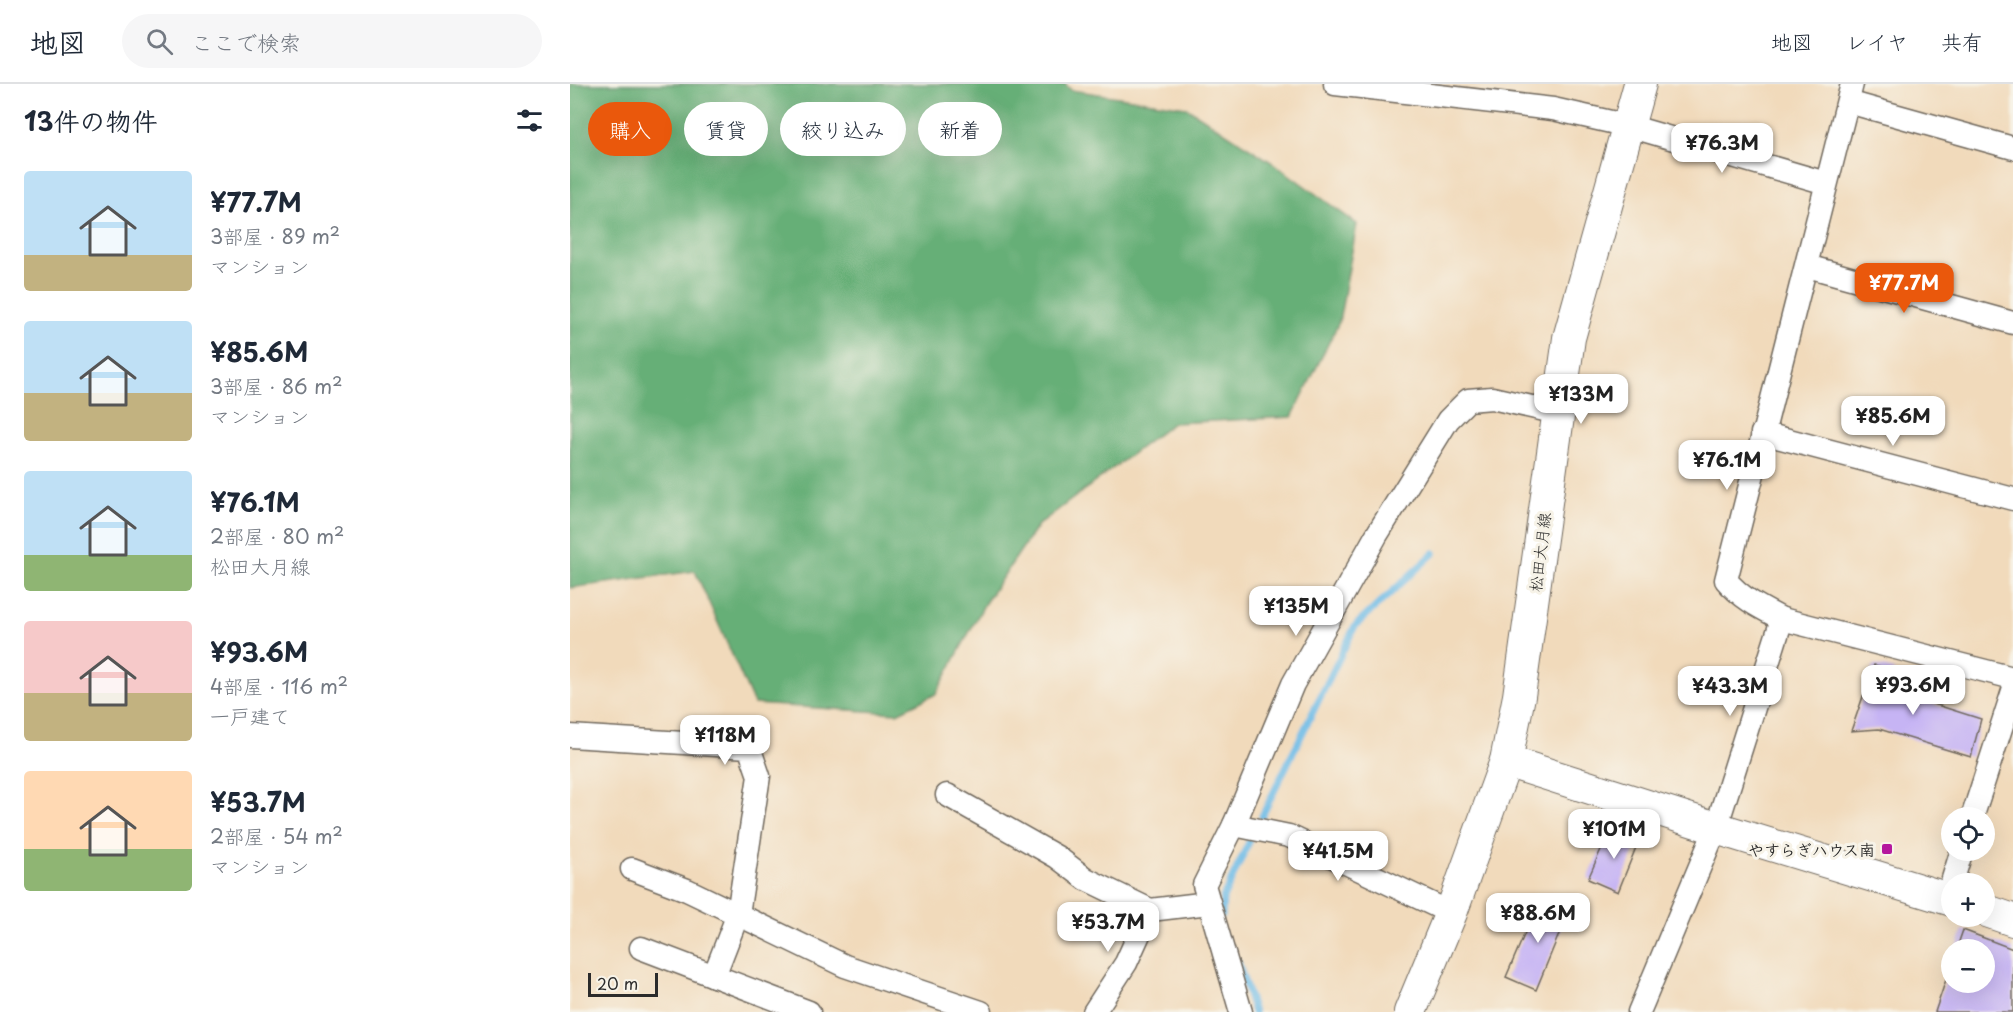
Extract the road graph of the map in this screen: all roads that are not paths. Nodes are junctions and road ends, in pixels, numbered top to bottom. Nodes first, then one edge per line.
1 (1335, 84) edge
2 (1640, 84) edge
3 (1850, 93) edge
4 (1629, 126) junction
5 (2013, 148) edge
6 (1826, 183) junction
7 (1807, 266) junction
8 (2013, 323) edge
9 (1558, 413) junction
10 (1762, 433) junction
11 (2013, 499) edge
12 (1782, 619) junction
13 (2013, 678) edge
14 (2013, 691) edge
15 (570, 736) edge
16 (1506, 761) junction
17 (947, 795) dead end
18 (1976, 807) edge
19 (1234, 825) junction
20 (1716, 828) junction
21 (632, 868) dead end
22 (1941, 897) edge
23 (1209, 903) junction
24 (1150, 910) junction
25 (1451, 913) junction
26 (738, 914) junction
27 (1995, 914) edge
28 (2013, 920) edge
29 (640, 948) dead end
30 (714, 976) junction
31 (935, 1005) edge
32 (810, 1012) edge
33 (981, 1012) edge
34 (1094, 1012) edge
35 (1241, 1012) edge
36 (1410, 1012) edge
37 (1640, 1012) edge

1 - 4 street
2 - 4 main road, 松田大月線
3 - 5 street
3 - 6 street
4 - 6 street
4 - 9 main road, 松田大月線
6 - 7 street
7 - 8 street
7 - 10 street
9 - 16 main road, 松田大月線
9 - 19 street
10 - 11 street
10 - 12 street
12 - 13 street
12 - 20 street
14 - 18 street
15 - 26 street
16 - 20 main road
16 - 25 main road, 松田大月線
17 - 24 street
19 - 23 street
19 - 25 street
20 - 22 main road
20 - 37 street
21 - 26 street
23 - 24 street
23 - 35 street
24 - 34 street
25 - 36 main road, 松田大月線
26 - 30 street
26 - 31 street
27 - 28 main road
29 - 30 street
30 - 32 street
31 - 33 street

